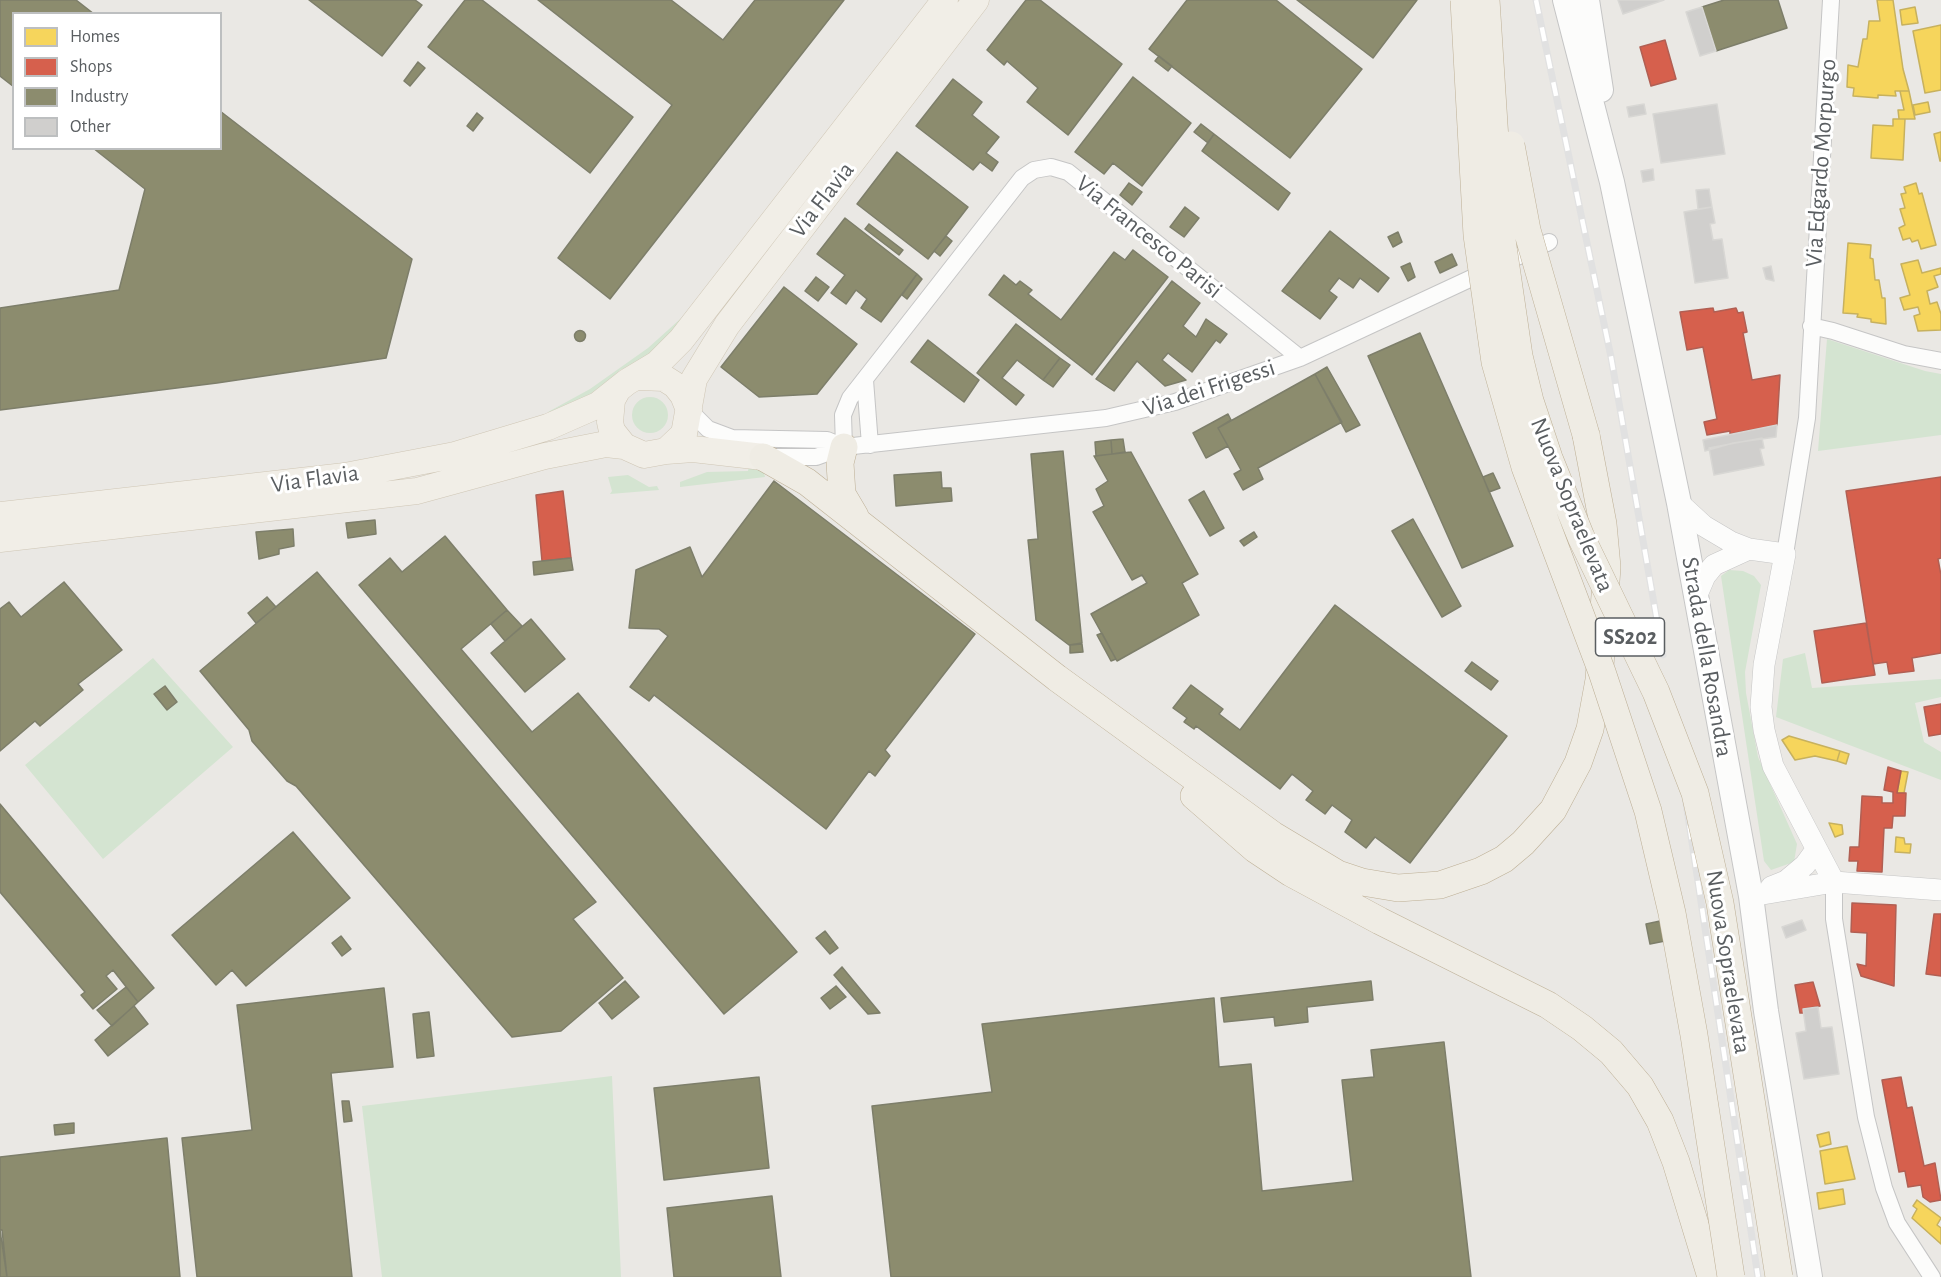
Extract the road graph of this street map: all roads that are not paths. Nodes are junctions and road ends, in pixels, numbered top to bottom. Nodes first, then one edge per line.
1 (945, 0) edge
2 (976, 0) edge
3 (1464, 0) edge
4 (1486, 0) edge
5 (1491, 0) edge
6 (1565, 0) edge
7 (1587, 0) edge
8 (1831, 0) edge
9 (1612, 182) junction
10 (1549, 242) dead end
11 (1811, 327) junction
12 (1300, 358) junction
13 (1941, 361) edge
14 (639, 376) junction
15 (865, 380) junction
16 (617, 391) junction
17 (689, 410) junction
18 (624, 446) junction
19 (857, 446) junction
20 (666, 452) junction
21 (763, 457) junction
22 (1679, 503) junction
23 (0, 515) edge
24 (859, 523) junction
25 (0, 539) edge
26 (1749, 549) junction
27 (1785, 554) junction
28 (1696, 597) junction
29 (1232, 816) junction
30 (1816, 850) junction
31 (1834, 882) junction
32 (1941, 890) edge
33 (1751, 896) junction
34 (1711, 1277) edge
35 (1731, 1277) edge
36 (1779, 1277) edge
37 (1810, 1277) edge
38 (1932, 1277) edge

1 - 14 main road, Via Flavia
2 - 17 main road, Via Flavia
3 - 35 highway, Nuova Sopraelevata / SS202, bridge
4 - 36 highway, Nuova Sopraelevata / SS202, bridge
5 - 29 highway, bridge
6 - 9 main road, Strada della Rosandra
7 - 9 main road, Strada della Rosandra
8 - 11 street, Via Edgardo Morpurgo
9 - 22 main road, Strada della Rosandra
10 - 12 street, Via dei Frigessi
11 - 13 street
11 - 27 street, Via Edgardo Morpurgo
12 - 15 street, Via Francesco Parisi
12 - 19 street, Via dei Frigessi
14 - 16 main road, Via Flavia
14 - 17 main road
15 - 19 street
15 - 19 street, Via Francesco Parisi
16 - 18 main road
16 - 23 main road, Via Flavia
17 - 19 street, Via dei Frigessi
17 - 20 main road, Via Flavia
18 - 20 main road, Via Flavia
18 - 25 main road, Via Flavia
19 - 21 street, Via dei Frigessi
19 - 24 highway
20 - 21 main road
21 - 24 highway
22 - 26 street
22 - 28 main road, Strada della Rosandra
24 - 29 highway
26 - 27 street
26 - 28 street
27 - 30 street
28 - 33 main road, Strada della Rosandra
29 - 34 highway
30 - 31 street
30 - 33 street
31 - 32 street
31 - 33 street
31 - 38 street
33 - 37 main road, Strada della Rosandra

